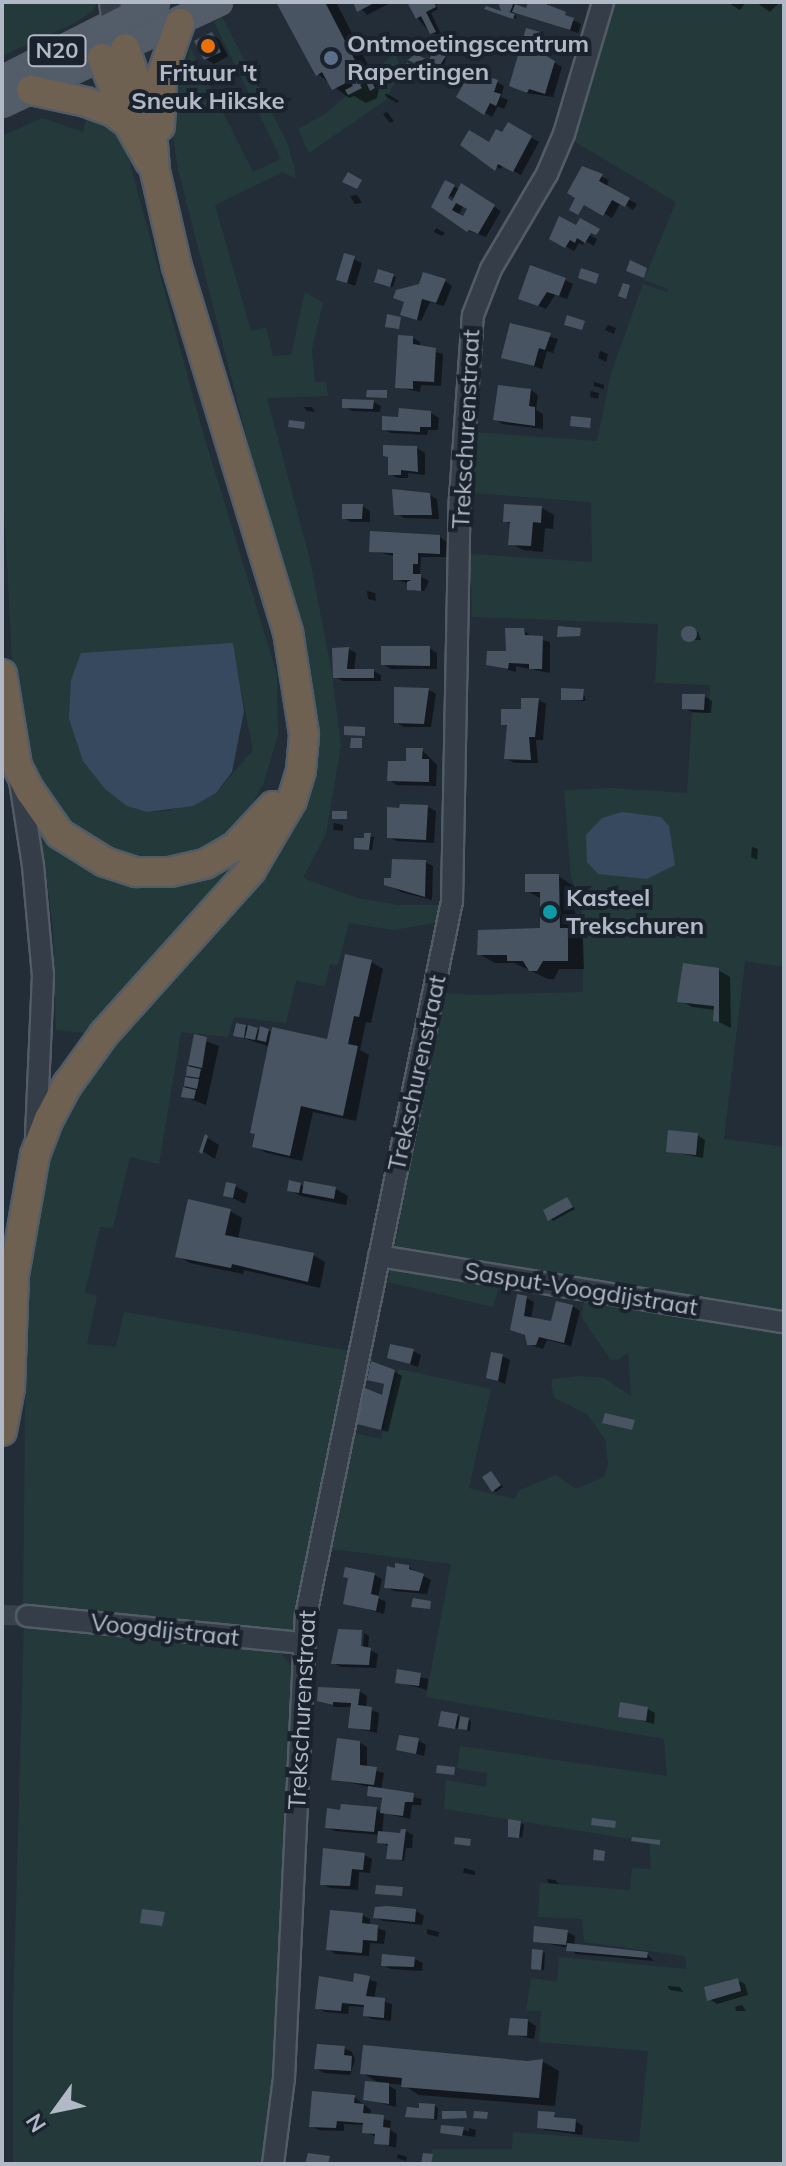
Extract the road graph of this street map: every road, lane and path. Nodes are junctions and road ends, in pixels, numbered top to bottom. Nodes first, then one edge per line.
1 (156, 2) edge
2 (219, 2) edge
3 (603, 2) edge
4 (180, 23) junction
5 (113, 33) edge
6 (2, 80) edge
7 (31, 90) junction
8 (2, 104) edge
9 (128, 123) junction
10 (155, 171) junction
11 (2, 674) edge
12 (300, 698) junction
13 (17, 766) junction
14 (35, 1155) junction
15 (379, 1256) junction
16 (784, 1322) edge
17 (2, 1431) edge
18 (27, 1616) tunnel mouth
19 (304, 1643) junction
20 (273, 2164) edge

1 - 5 main road, N20
2 - 4 main road, N20
3 - 15 street, Trekschurenstraat
4 - 5 main road, N20
4 - 10 highway
5 - 6 main road, N20
5 - 7 main road, N20
5 - 9 highway
5 - 10 highway
7 - 8 main road, N20
7 - 9 highway
9 - 10 highway
10 - 12 highway
11 - 13 highway
12 - 13 highway
12 - 14 highway
13 - 14 street
14 - 17 highway
15 - 16 street, Sasput-Voogdijstraat
15 - 19 street, Trekschurenstraat
18 - 19 street, Voogdijstraat
19 - 20 street, Trekschurenstraat

